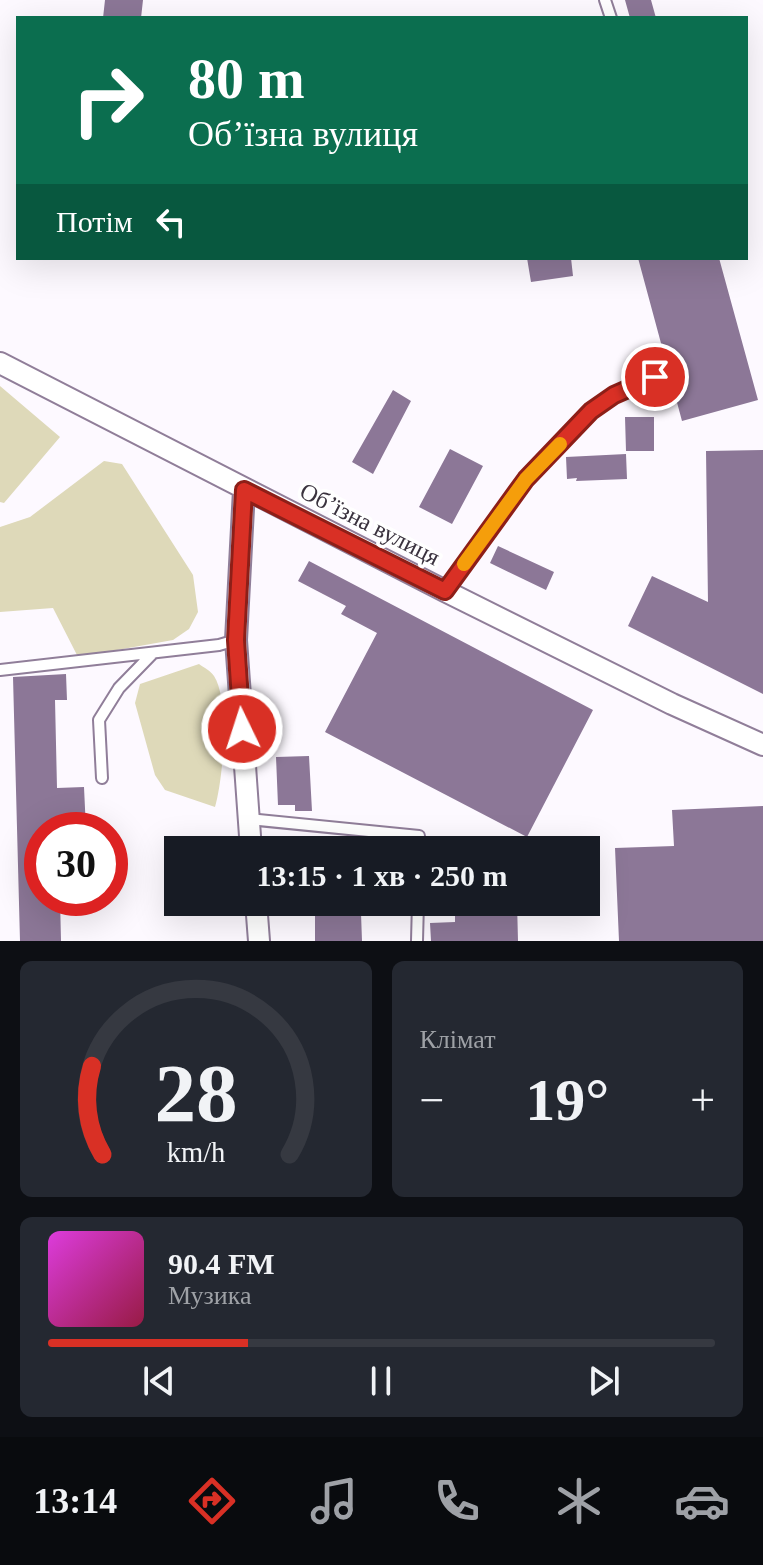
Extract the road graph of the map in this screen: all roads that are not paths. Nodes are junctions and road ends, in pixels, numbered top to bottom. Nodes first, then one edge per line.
1 (0, 363) edge
2 (655, 377) dead end
3 (244, 490) junction
4 (445, 591) junction
5 (236, 640) junction
6 (153, 653) junction
7 (0, 670) edge
8 (763, 745) edge
9 (102, 778) dead end
10 (248, 819) junction
11 (250, 836) edge
12 (419, 836) edge
13 (257, 916) edge
14 (418, 916) edge
15 (259, 941) edge
16 (417, 941) edge

1 - 3 street, Обʼїзна вулиця
2 - 4 lane
3 - 4 street, Обʼїзна вулиця
3 - 5 street
4 - 8 street, Обʼїзна вулиця
5 - 6 lane
5 - 10 street
6 - 7 lane
6 - 9 lane
10 - 11 street
10 - 12 lane
13 - 15 street
14 - 16 lane

